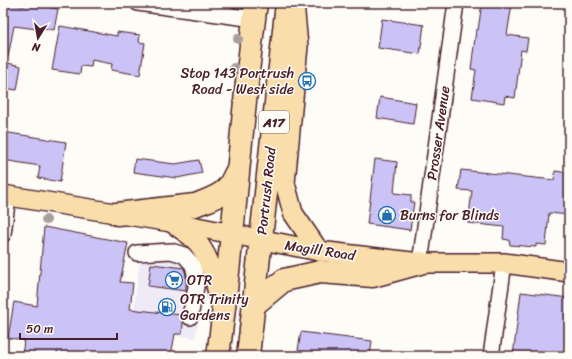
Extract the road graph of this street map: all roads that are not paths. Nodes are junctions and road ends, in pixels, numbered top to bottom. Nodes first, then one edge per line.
1 (138, 3) edge
2 (287, 3) edge
3 (294, 3) edge
4 (456, 3) edge
5 (189, 6) edge
6 (255, 11) edge
7 (237, 170) junction
8 (6, 196) edge
9 (117, 214) junction
10 (172, 222) junction
11 (3, 234) edge
12 (232, 235) junction
13 (261, 240) junction
14 (319, 251) junction
15 (136, 253) dead end
16 (420, 263) junction
17 (504, 263) junction
18 (569, 272) edge
19 (254, 305) junction
20 (223, 314) junction
21 (190, 317) dead end
22 (218, 356) edge
23 (248, 356) edge
24 (491, 356) edge

1 - 5 street
2 - 13 highway, Portrush Road / A17
3 - 14 main road
4 - 16 street, Prosser Avenue
5 - 6 street
6 - 7 highway, Portrush Road / A17
7 - 9 highway
7 - 12 highway, Portrush Road / A17
8 - 9 main road, Magill Road
8 - 11 street
9 - 10 main road, Magill Road
10 - 12 main road, Magill Road
10 - 20 main road
12 - 13 main road, Magill Road
12 - 20 highway, Portrush Road / A17
13 - 14 main road, Magill Road
13 - 19 highway, Portrush Road / A17
14 - 16 main road, Magill Road
15 - 21 street
16 - 17 main road, Magill Road
16 - 19 highway
17 - 18 main road, Magill Road
17 - 24 street
19 - 23 highway, Portrush Road / A17
20 - 22 highway, Portrush Road / A17

